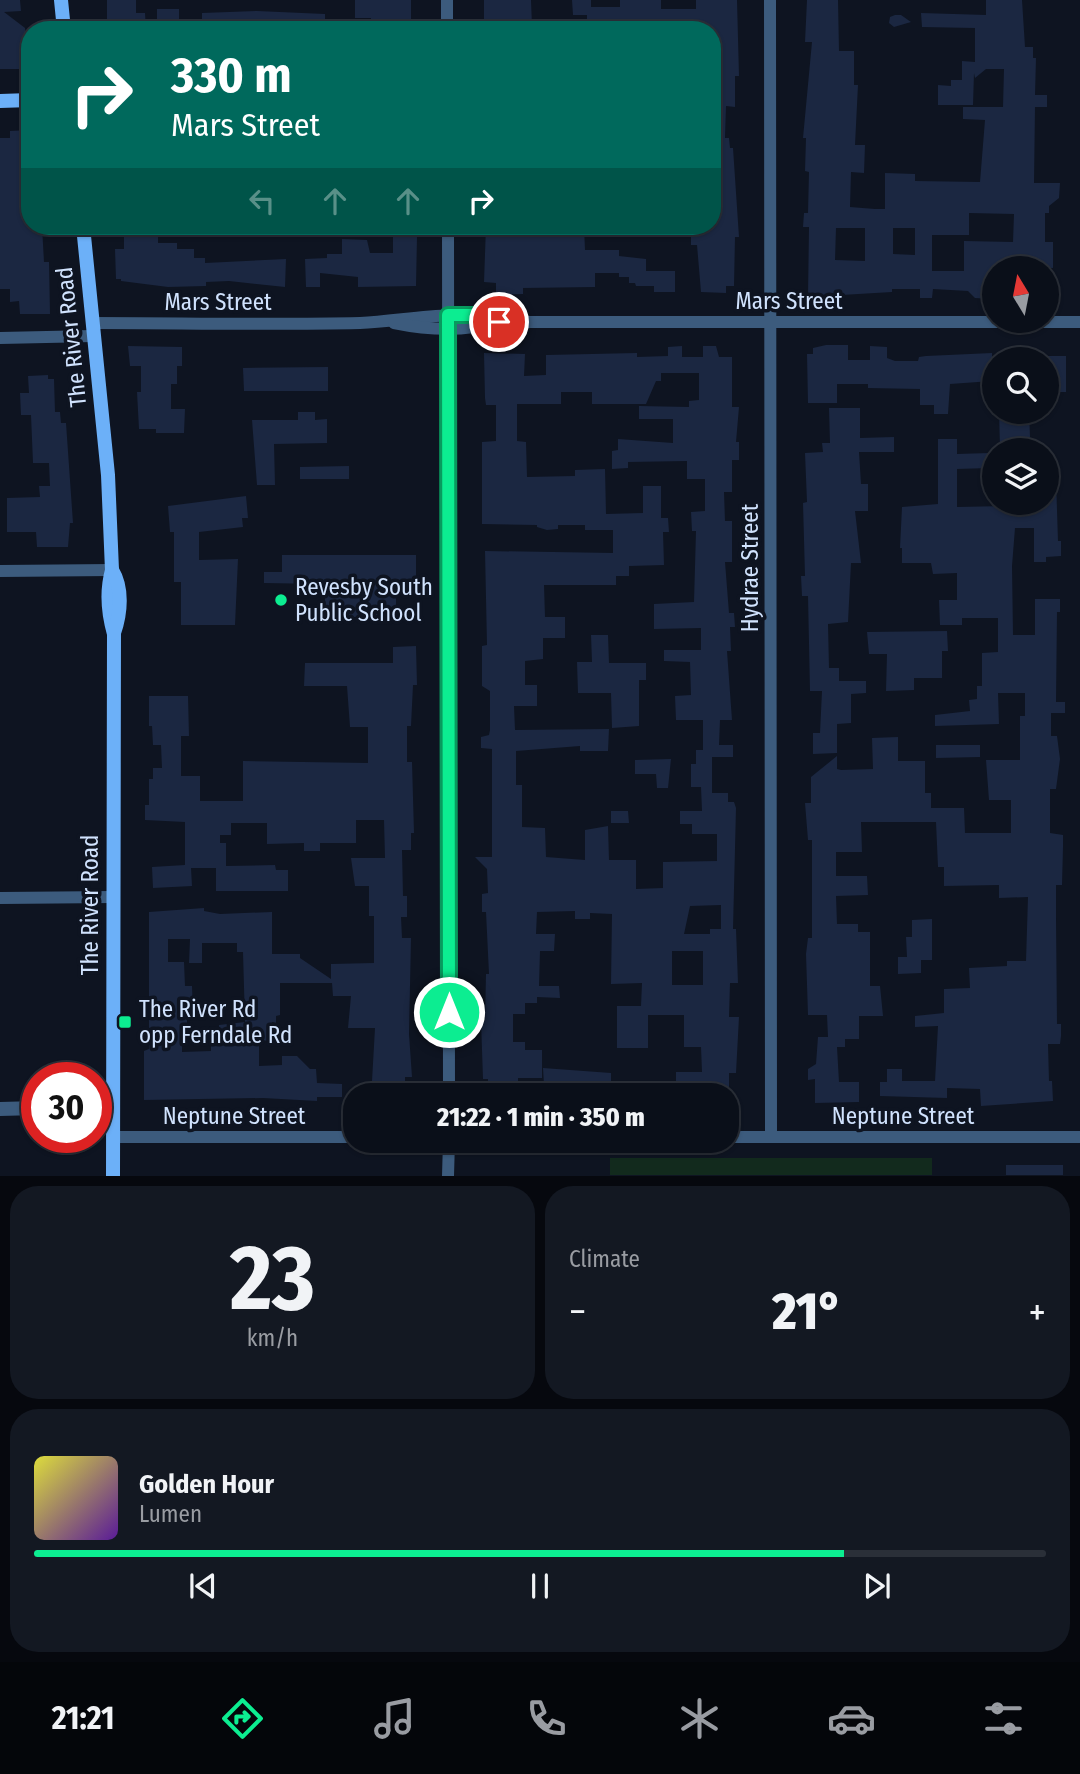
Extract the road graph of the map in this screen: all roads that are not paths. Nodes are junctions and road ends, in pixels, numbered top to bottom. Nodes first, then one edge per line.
1 (61, 0) edge
2 (447, 0) edge
3 (770, 0) edge
4 (63, 21) edge
5 (447, 21) edge
6 (21, 100) edge
7 (0, 101) edge
8 (84, 235) edge
9 (448, 235) edge
10 (448, 322) junction
11 (771, 323) junction
12 (1080, 323) edge
13 (92, 329) junction
14 (0, 338) edge
15 (111, 570) junction
16 (0, 571) edge
17 (113, 897) junction
18 (0, 898) edge
19 (449, 1083) edge
20 (112, 1106) edge
21 (21, 1108) edge
22 (0, 1109) edge
23 (112, 1137) joint
24 (343, 1137) edge
25 (739, 1137) edge
26 (771, 1137) junction
27 (1080, 1137) edge
28 (449, 1153) edge
29 (113, 1175) edge
30 (449, 1175) edge

1 - 4 main road
2 - 5 street
3 - 11 street, Hydrae Street
6 - 7 main road
8 - 13 main road, The River Road
9 - 10 street
10 - 11 street, Mars Street
10 - 13 street, Mars Street
10 - 19 street
11 - 12 street, Mars Street
11 - 26 street, Hydrae Street
13 - 14 street, Mars Street
13 - 15 main road, The River Road
15 - 16 street
15 - 17 main road, The River Road
17 - 18 street
17 - 20 main road, The River Road
21 - 22 street
23 - 24 street, Neptune Street
23 - 29 main road, The River Road
25 - 26 street, Neptune Street
26 - 27 street, Neptune Street
28 - 30 street

